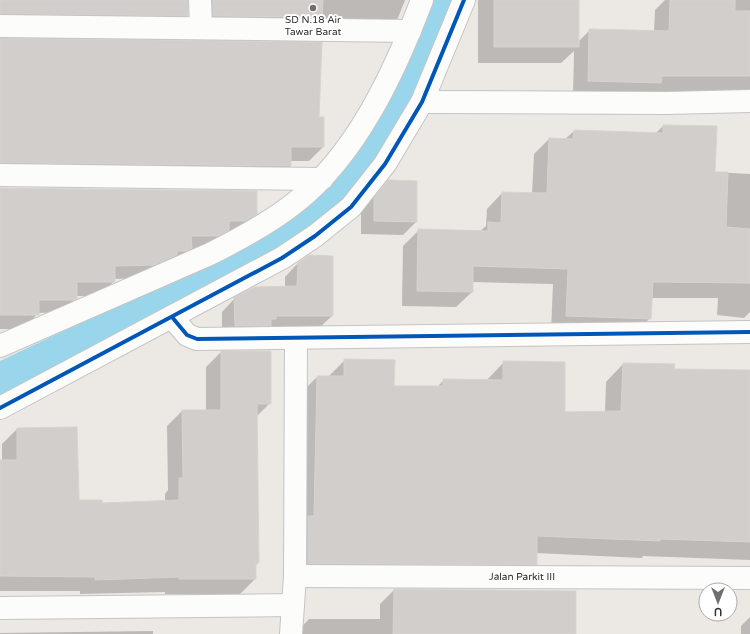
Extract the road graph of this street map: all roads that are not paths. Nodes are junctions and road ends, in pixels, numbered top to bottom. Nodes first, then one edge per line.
1 (200, 0) edge
2 (422, 0) edge
3 (464, 0) edge
4 (0, 26) edge
5 (201, 28) junction
6 (410, 31) junction
7 (750, 101) edge
8 (422, 102) junction
9 (0, 175) edge
10 (322, 179) junction
11 (172, 317) junction
12 (750, 332) edge
13 (296, 338) junction
14 (0, 346) edge
15 (0, 408) edge
16 (295, 576) junction
17 (750, 578) edge
18 (292, 605) junction
19 (0, 608) edge
20 (291, 634) edge

1 - 5 street
2 - 6 street
3 - 8 street
4 - 5 street
5 - 6 street
6 - 10 street
7 - 8 street
8 - 11 street
9 - 10 street
10 - 14 street
11 - 13 street
11 - 15 street
12 - 13 street
13 - 16 street
16 - 17 street, Jalan Parkit III
16 - 18 street
18 - 19 street
18 - 20 street

